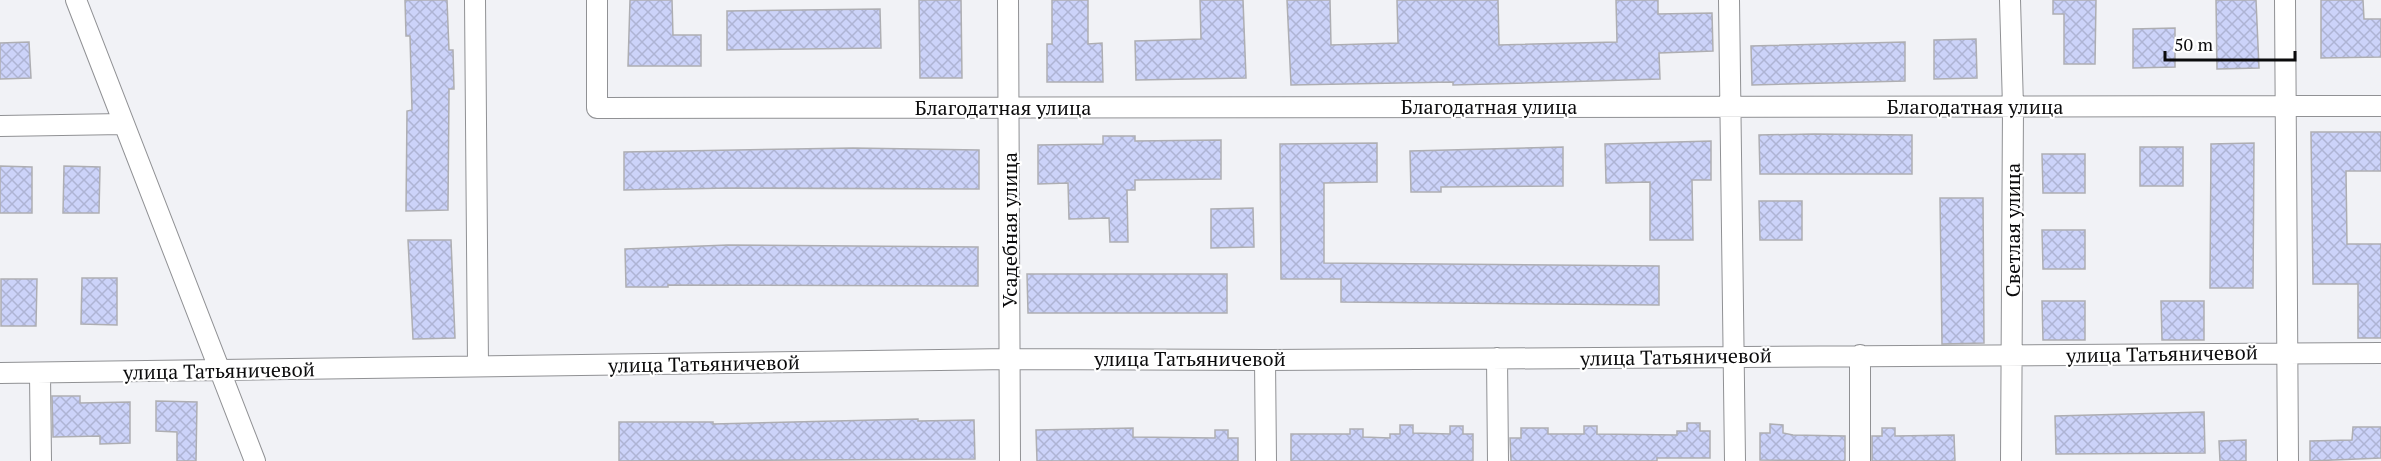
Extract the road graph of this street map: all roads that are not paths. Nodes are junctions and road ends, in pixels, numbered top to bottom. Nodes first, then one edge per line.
1 (76, 0) edge
2 (475, 0) edge
3 (597, 0) edge
4 (1008, 0) edge
5 (1730, 0) edge
6 (2010, 0) edge
7 (2285, 0) edge
8 (2285, 105) junction
9 (2381, 106) edge
10 (1730, 107) junction
11 (2013, 107) junction
12 (1010, 108) junction
13 (123, 124) junction
14 (0, 126) edge
15 (2287, 353) junction
16 (2381, 353) edge
17 (1860, 355) junction
18 (1735, 356) junction
19 (2013, 356) junction
20 (1010, 358) junction
21 (1497, 358) junction
22 (1265, 360) junction
23 (478, 366) junction
24 (219, 371) junction
25 (0, 373) edge
26 (40, 374) junction
27 (41, 461) edge
28 (255, 461) edge
29 (1011, 461) edge
30 (1266, 461) edge
31 (1498, 461) edge
32 (1735, 461) edge
33 (1860, 461) edge
34 (2011, 461) edge
35 (2288, 461) edge

1 - 13 street
2 - 23 street
3 - 12 street, Благодатная улица
4 - 12 street, Усадебная улица
5 - 10 street
6 - 11 street, Светлая улица
7 - 8 street
8 - 9 street, Благодатная улица
8 - 11 street, Благодатная улица
8 - 15 street
10 - 11 street, Благодатная улица
10 - 12 street, Благодатная улица
10 - 18 street
11 - 19 street, Светлая улица
12 - 20 street, Усадебная улица
13 - 14 street
13 - 24 street
15 - 16 street, улица Татьяничевой
15 - 19 street, улица Татьяничевой
15 - 35 street
17 - 18 street, улица Татьяничевой
17 - 19 street, улица Татьяничевой
17 - 33 street
18 - 21 street, улица Татьяничевой
18 - 32 street
19 - 34 street, Светлая улица
20 - 22 street, улица Татьяничевой
20 - 23 street, улица Татьяничевой
20 - 29 street, Усадебная улица
21 - 22 street, улица Татьяничевой
21 - 31 street
22 - 30 street
23 - 24 street, улица Татьяничевой
24 - 26 street, улица Татьяничевой
24 - 28 street
25 - 26 street, улица Татьяничевой
26 - 27 street

